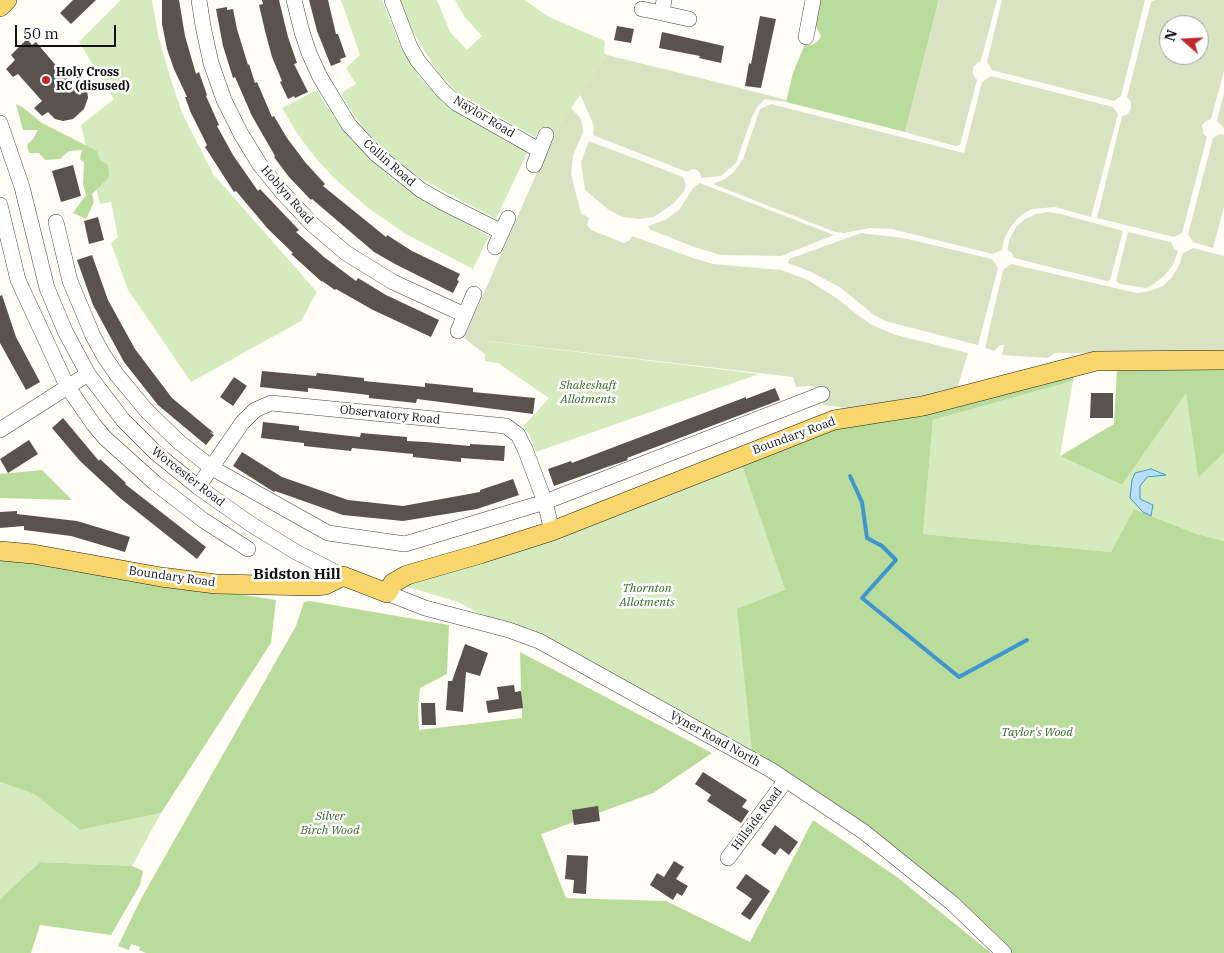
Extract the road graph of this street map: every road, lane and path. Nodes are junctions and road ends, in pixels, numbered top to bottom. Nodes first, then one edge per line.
1 (7, 0) edge
2 (199, 0) edge
3 (294, 0) edge
4 (392, 0) edge
5 (813, 0) edge
6 (0, 6) edge
7 (663, 6) edge
8 (642, 9) dead end
9 (689, 19) dead end
10 (806, 37) dead end
11 (0, 123) edge
12 (546, 136) dead end
13 (539, 150) junction
14 (534, 165) dead end
15 (22, 187) junction
16 (0, 205) edge
17 (508, 218) dead end
18 (56, 222) dead end
19 (502, 232) junction
20 (495, 248) dead end
21 (474, 294) dead end
22 (464, 315) junction
23 (458, 331) dead end
24 (1224, 360) edge
25 (88, 374) junction
26 (67, 386) junction
27 (822, 394) dead end
28 (0, 430) edge
29 (212, 468) junction
30 (198, 487) junction
31 (545, 502) junction
32 (552, 531) junction
33 (248, 549) dead end
34 (0, 551) edge
35 (343, 576) junction
36 (387, 594) junction
37 (786, 780) junction
38 (728, 858) dead end
39 (1004, 953) edge

1 - 6 main road
2 - 22 street, Hoblyn Road
3 - 19 street, Collin Road
4 - 13 street, Naylor Road
5 - 10 street
7 - 8 street
7 - 9 street
11 - 15 street, Worcester Road
12 - 13 street
13 - 14 street
15 - 16 street
15 - 25 street, Worcester Road
16 - 26 street, Worcester Road
17 - 19 street
18 - 29 street, Worcester Road
19 - 20 street
21 - 22 street
22 - 23 street
24 - 32 main road, Boundary Road
25 - 26 street
25 - 30 street, Worcester Road
26 - 28 street
26 - 33 street, Worcester Road
27 - 31 street
29 - 30 street, Observatory Road
29 - 31 street, Worcester Road
29 - 31 street, Observatory Road
30 - 35 street, Worcester Road
31 - 32 street, Observatory Road
32 - 36 main road, Boundary Road
34 - 35 main road, Boundary Road
35 - 36 main road, Worcester Road
36 - 37 street, Vyner Road North
37 - 38 street, Hillside Road
37 - 39 street, Vyner Road North

